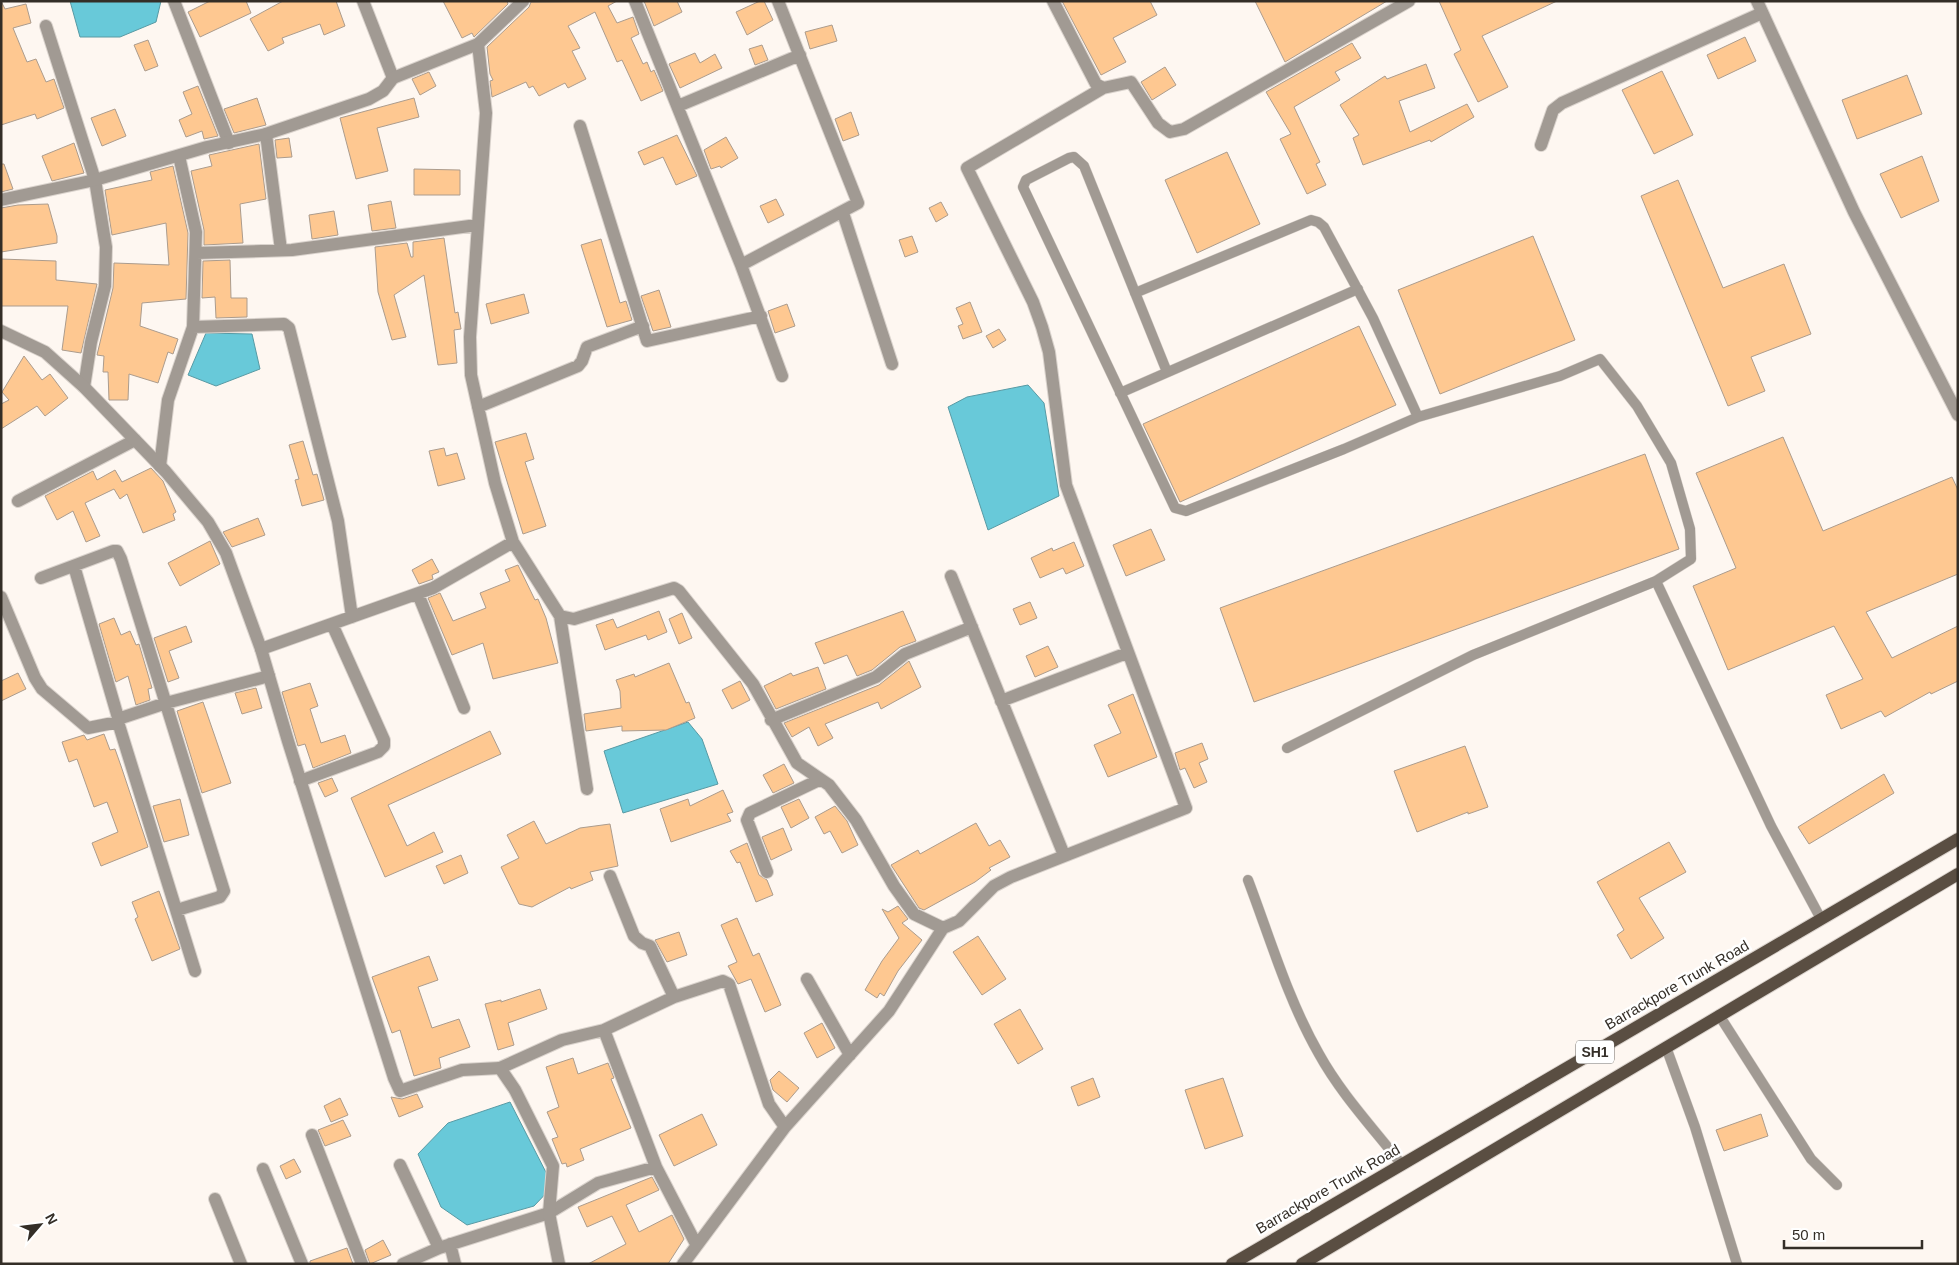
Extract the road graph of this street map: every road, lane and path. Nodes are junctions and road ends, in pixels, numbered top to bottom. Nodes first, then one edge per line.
1 (174, 1) edge
2 (363, 1) edge
3 (635, 1) edge
4 (778, 1) edge
5 (1053, 1) edge
6 (1409, 1) edge
7 (519, 3) edge
8 (1759, 7) edge
9 (46, 26) dead end
10 (478, 44) junction
11 (800, 55) junction
12 (393, 78) junction
13 (1103, 88) junction
14 (678, 106) junction
15 (580, 126) dead end
16 (266, 134) junction
17 (229, 143) junction
18 (1541, 145) dead end
19 (179, 156) junction
20 (95, 180) junction
21 (1, 200) edge
22 (843, 213) junction
23 (477, 225) junction
24 (281, 250) junction
25 (196, 253) junction
26 (741, 265) junction
27 (1358, 290) junction
28 (1135, 293) junction
29 (761, 316) junction
30 (643, 326) junction
31 (192, 327) junction
32 (1, 331) edge
33 (892, 364) dead end
34 (1167, 372) junction
35 (782, 376) dead end
36 (84, 387) junction
37 (1120, 393) junction
38 (478, 406) junction
39 (1958, 415) edge
40 (1418, 417) junction
41 (135, 440) junction
42 (160, 466) junction
43 (18, 501) dead end
44 (512, 542) junction
45 (74, 566) junction
46 (952, 576) dead end
47 (41, 578) dead end
48 (1656, 581) junction
49 (418, 594) junction
50 (1, 597) edge
51 (560, 616) junction
52 (352, 617) junction
53 (332, 624) junction
54 (972, 627) junction
55 (261, 649) junction
56 (1127, 653) junction
57 (269, 676) junction
58 (1002, 701) junction
59 (166, 703) junction
60 (464, 708) dead end
61 (771, 720) junction
62 (119, 721) junction
63 (1287, 748) dead end
64 (819, 780) junction
65 (300, 781) junction
66 (587, 789) dead end
67 (1958, 839) edge
68 (1064, 855) junction
69 (767, 872) dead end
70 (1958, 874) edge
71 (610, 876) dead end
72 (1248, 880) dead end
73 (177, 910) junction
74 (1821, 919) junction
75 (943, 928) junction
76 (196, 971) dead end
77 (806, 979) dead end
78 (674, 997) junction
79 (1720, 1015) junction
80 (604, 1030) junction
81 (1666, 1047) junction
82 (850, 1055) junction
83 (500, 1068) junction
84 (785, 1128) junction
85 (312, 1135) dead end
86 (400, 1165) dead end
87 (1402, 1165) junction
88 (656, 1167) junction
89 (263, 1169) dead end
90 (1837, 1185) dead end
91 (215, 1199) dead end
92 (549, 1214) junction
93 (696, 1244) junction
94 (445, 1246) junction
95 (241, 1264) edge
96 (302, 1264) edge
97 (362, 1264) edge
98 (403, 1264) edge
99 (455, 1264) edge
100 (559, 1264) edge
101 (683, 1264) edge
102 (1232, 1264) edge
103 (1302, 1264) edge
104 (1737, 1264) edge

1 - 17 street
2 - 12 street
3 - 14 street
4 - 11 street
5 - 13 street
6 - 13 street
7 - 10 street
8 - 18 street
8 - 39 street
9 - 20 street
10 - 12 street
10 - 23 street
11 - 14 street
11 - 22 street
12 - 16 street
13 - 56 street
14 - 26 street
15 - 30 street
16 - 17 street
16 - 24 street
17 - 19 street
19 - 20 street
19 - 25 street
20 - 21 street
20 - 36 street
22 - 26 street
22 - 33 street
23 - 24 street
23 - 38 street
24 - 25 street
25 - 31 street
26 - 29 street
27 - 28 lane
27 - 34 lane
27 - 40 lane
28 - 34 lane
28 - 37 lane
29 - 30 street
29 - 35 street
30 - 38 street
31 - 42 street
31 - 52 street
32 - 36 street
34 - 37 lane
36 - 41 street
37 - 40 lane
38 - 44 street
40 - 48 lane
41 - 42 street
41 - 43 street
42 - 55 street
44 - 49 street
44 - 51 street
45 - 47 street
45 - 59 street
45 - 62 street
46 - 54 street
48 - 63 lane
48 - 74 lane
49 - 52 street
49 - 60 street
50 - 62 street
51 - 61 street
51 - 66 street
52 - 53 street
53 - 55 street
53 - 65 street
54 - 58 street
54 - 61 street
55 - 57 street
56 - 58 street
56 - 68 street
57 - 59 street
57 - 65 street
58 - 68 street
59 - 62 street
59 - 73 street
61 - 64 street
62 - 73 street
64 - 69 street
64 - 75 street
65 - 83 street
67 - 74 main road, Barrackpore Trunk Road / SH1
68 - 75 street
70 - 79 main road, SH1
71 - 78 street
72 - 87 lane
73 - 76 street
74 - 87 main road, Barrackpore Trunk Road / SH1
75 - 82 street
77 - 82 street
78 - 80 street
78 - 84 street
79 - 81 main road, SH1
79 - 90 lane
80 - 83 street
80 - 88 street
81 - 103 main road, SH1
81 - 104 lane
82 - 84 street
83 - 92 street
84 - 93 street
85 - 97 street
86 - 94 street
87 - 102 main road, Barrackpore Trunk Road / SH1
88 - 92 street
88 - 93 street
89 - 96 street
91 - 95 street
92 - 94 street
92 - 100 street
93 - 101 street
94 - 98 street
94 - 99 street

